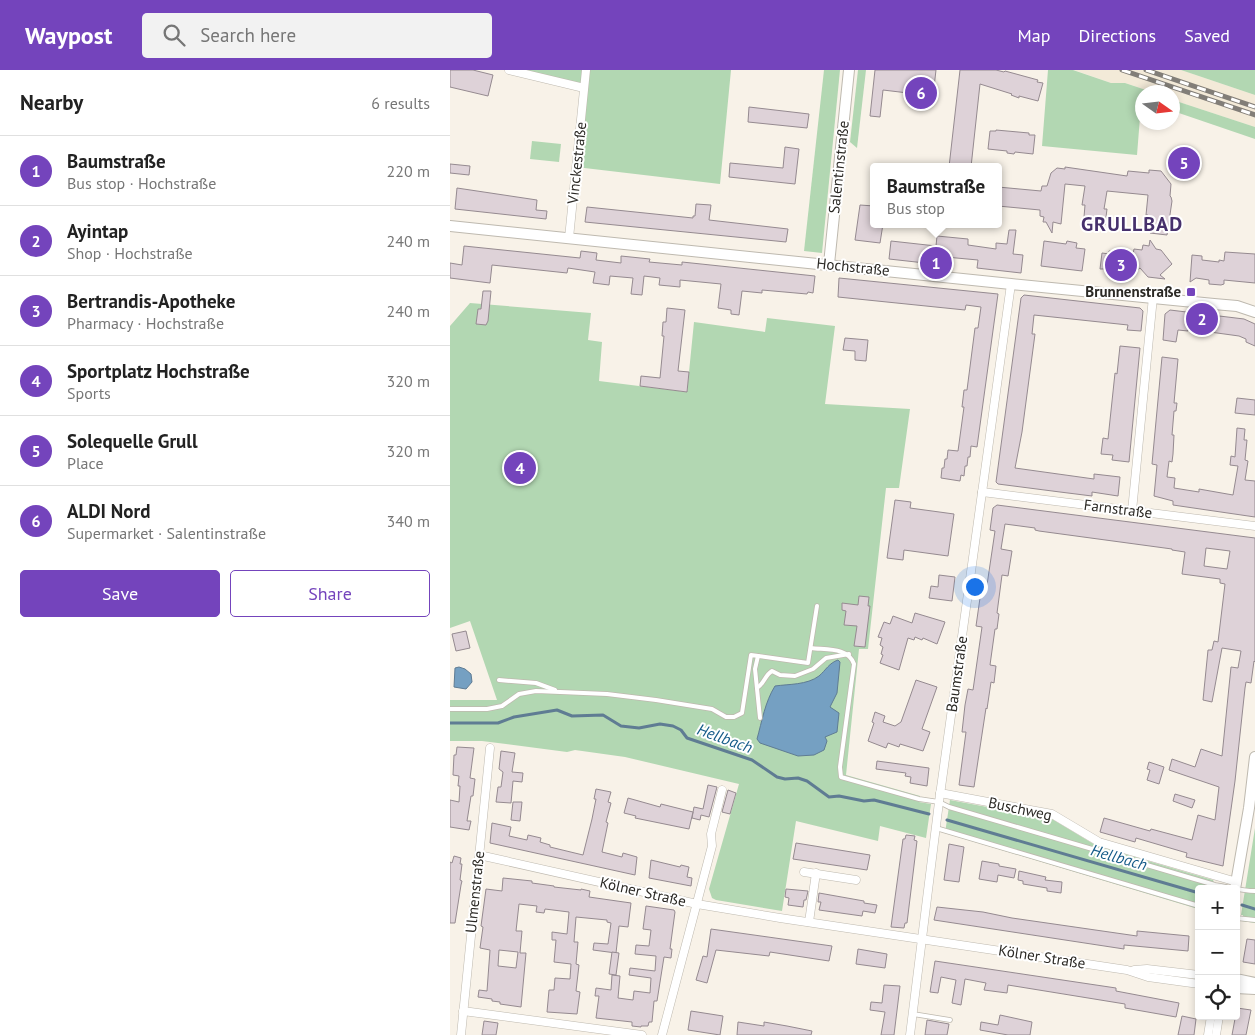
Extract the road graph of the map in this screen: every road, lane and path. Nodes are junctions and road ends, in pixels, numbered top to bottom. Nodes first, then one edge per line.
1 (511, 70) edge
2 (586, 70) edge
3 (849, 70) edge
4 (584, 88) junction
5 (450, 226) edge
6 (569, 238) junction
7 (829, 264) junction
8 (1011, 284) junction
9 (1153, 297) junction
10 (1255, 312) edge
11 (982, 492) junction
12 (1132, 511) junction
13 (1255, 526) edge
14 (817, 606) dead end
15 (811, 648) junction
16 (849, 654) junction
17 (758, 656) junction
18 (499, 680) dead end
19 (757, 688) junction
20 (560, 692) junction
21 (450, 709) edge
22 (760, 718) dead end
23 (490, 748) dead end
24 (1255, 757) edge
25 (722, 790) dead end
26 (940, 793) junction
27 (939, 802) junction
28 (936, 828) junction
29 (479, 855) junction
30 (804, 872) dead end
31 (816, 873) junction
32 (856, 880) dead end
33 (1215, 885) edge
34 (1233, 885) edge
35 (1236, 885) edge
36 (1240, 889) edge
37 (1255, 891) edge
38 (697, 904) junction
39 (1195, 905) edge
40 (1240, 918) edge
41 (1255, 920) edge
42 (809, 922) junction
43 (922, 939) junction
44 (1127, 970) junction
45 (1195, 975) edge
46 (1240, 980) edge
47 (1195, 983) edge
48 (1255, 983) edge
49 (1240, 988) edge
50 (1255, 989) edge
51 (464, 1011) junction
52 (912, 1014) junction
53 (950, 1020) dead end
54 (1210, 1020) edge
55 (1218, 1020) edge
56 (461, 1035) edge
57 (642, 1035) edge
58 (662, 1035) edge
59 (910, 1035) edge
60 (1208, 1035) edge
61 (1216, 1035) edge

1 - 4 street
2 - 4 street, Vinckestraße
3 - 7 street, Salentinstraße
4 - 6 street, Vinckestraße
5 - 6 street, Hochstraße
6 - 7 street, Hochstraße
7 - 8 street, Hochstraße
8 - 9 street, Hochstraße
8 - 11 street, Baumstraße
9 - 10 street, Hochstraße
9 - 12 street
11 - 12 street, Farnstraße
11 - 26 street, Baumstraße
12 - 13 street, Farnstraße
14 - 15 lane
15 - 16 lane
15 - 17 lane
16 - 19 lane
16 - 27 lane
17 - 19 lane
17 - 20 lane
18 - 20 lane
19 - 22 lane
20 - 21 lane
23 - 29 street, Ulmenstraße
24 - 35 street
25 - 38 street
26 - 27 street, Baumstraße
26 - 34 street, Buschweg
27 - 28 street, Baumstraße
27 - 33 lane
28 - 39 lane
28 - 43 street, Baumstraße
29 - 38 street, Kölner Straße
29 - 51 street, Ulmenstraße
30 - 31 street
31 - 32 street
31 - 42 street
36 - 37 lane
38 - 42 street, Kölner Straße
38 - 58 street
40 - 41 lane
42 - 43 street, Kölner Straße
43 - 44 street, Kölner Straße
43 - 52 street, Baumstraße
44 - 45 street, Kölner Straße
44 - 47 street, Kölner Straße
46 - 48 street
49 - 50 street
51 - 56 street, Ulmenstraße
51 - 57 street
52 - 53 lane
52 - 59 street, Baumstraße
54 - 60 street
55 - 61 street

